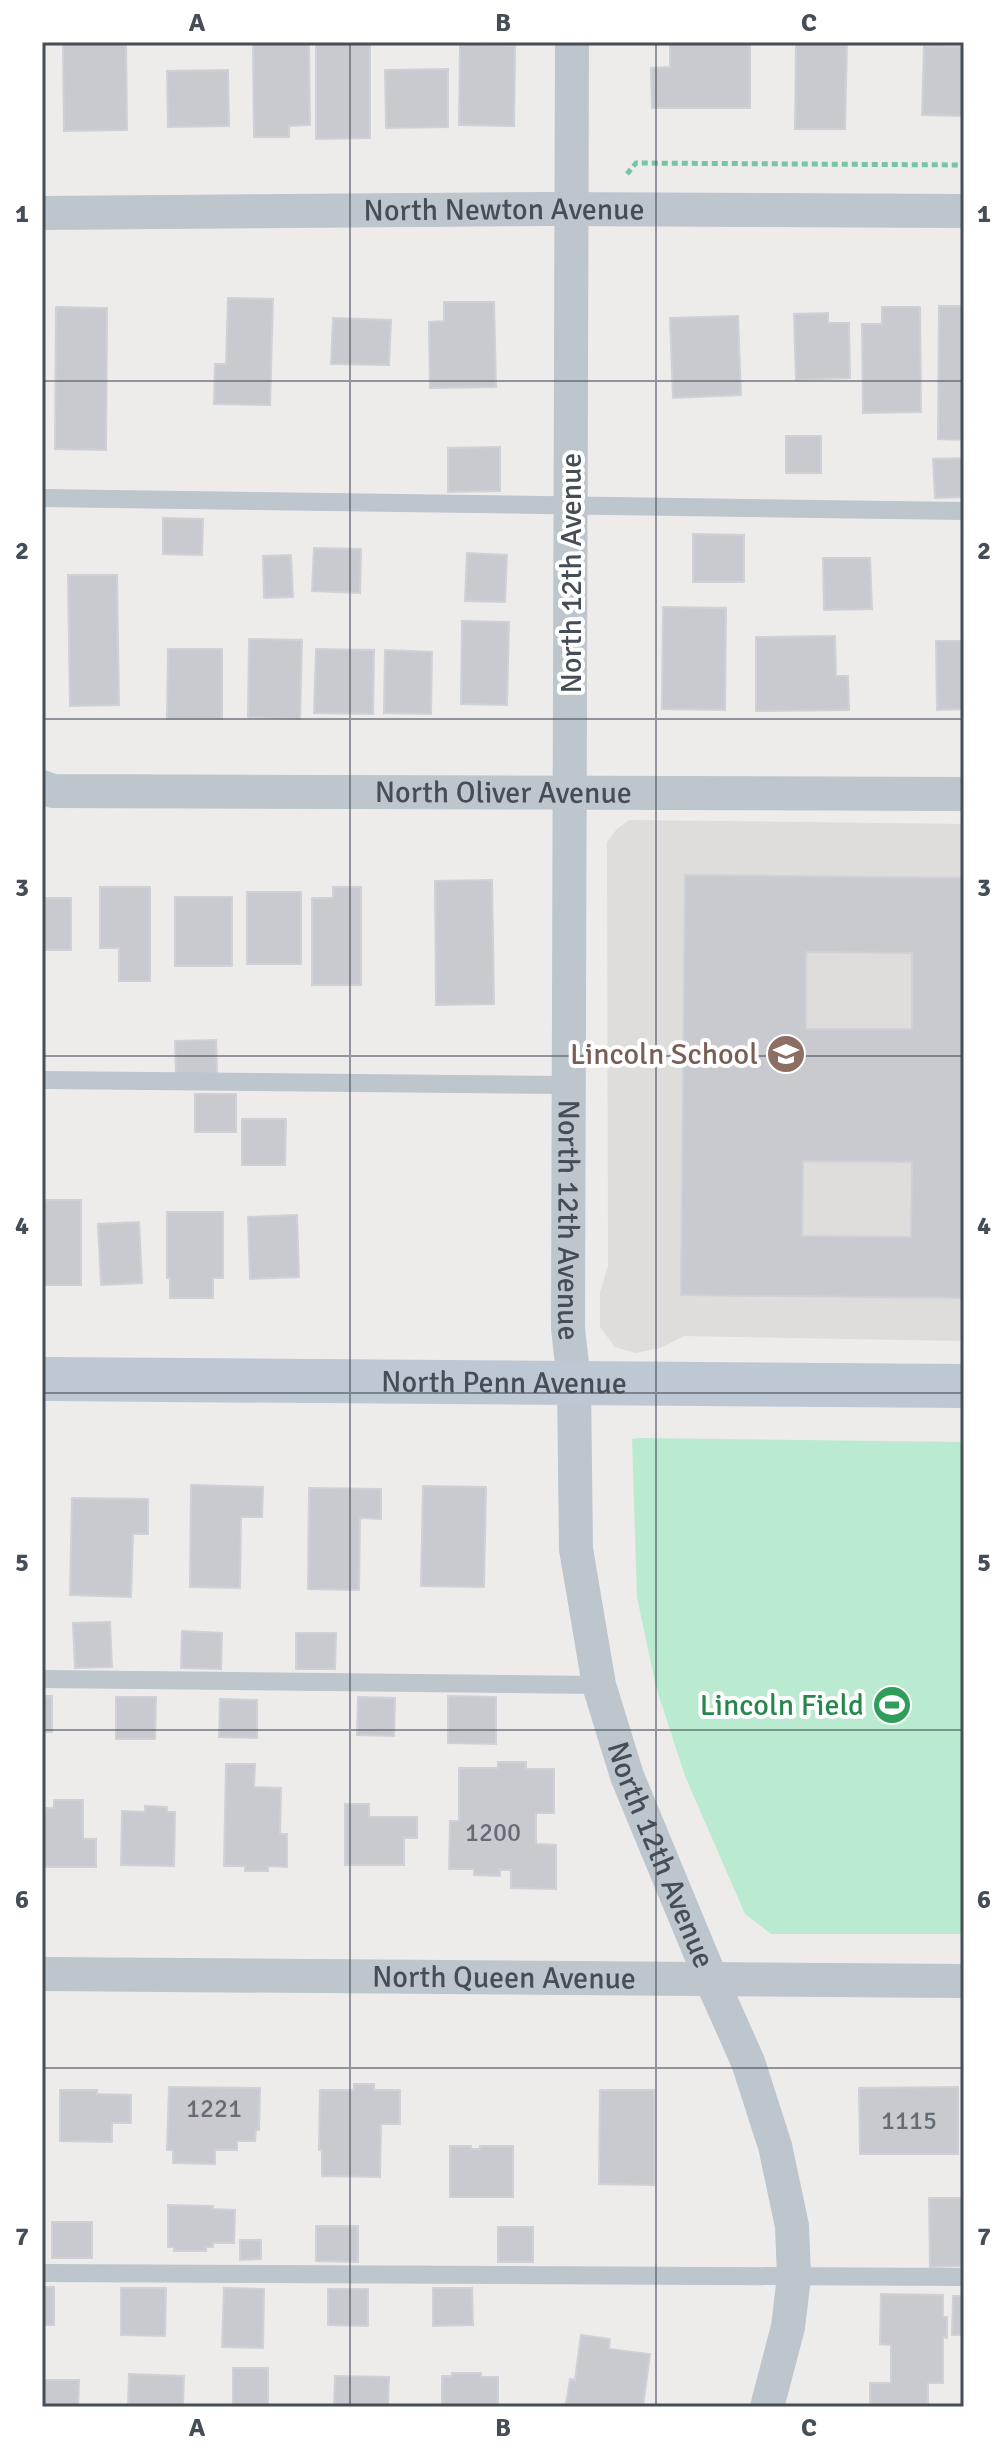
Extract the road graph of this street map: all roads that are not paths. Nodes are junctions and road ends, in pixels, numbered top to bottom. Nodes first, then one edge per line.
1 (572, 42) edge
2 (572, 209) junction
3 (964, 211) edge
4 (42, 213) edge
5 (42, 498) edge
6 (571, 506) junction
7 (964, 511) edge
8 (42, 787) edge
9 (570, 792) junction
10 (964, 794) edge
11 (42, 1080) edge
12 (568, 1085) junction
13 (42, 1379) edge
14 (574, 1383) junction
15 (964, 1386) edge
16 (42, 1679) edge
17 (599, 1685) junction
18 (42, 1974) edge
19 (711, 1979) junction
20 (964, 1981) edge
21 (42, 2273) edge
22 (794, 2277) junction
23 (964, 2277) edge
24 (767, 2407) edge

1 - 2 street, North 12th Avenue
2 - 3 street, North Newton Avenue
2 - 4 street, North Newton Avenue
2 - 6 street, North 12th Avenue
5 - 6 lane
6 - 7 lane
6 - 9 street, North 12th Avenue
8 - 9 street, North Oliver Avenue
9 - 10 street, North Oliver Avenue
9 - 12 street, North 12th Avenue
11 - 12 lane
12 - 14 street, North 12th Avenue
13 - 14 main road, North Penn Avenue
14 - 15 main road, North Penn Avenue
14 - 17 street, North 12th Avenue
16 - 17 lane
17 - 19 street, North 12th Avenue
18 - 19 street, North Queen Avenue
19 - 20 street, North Queen Avenue
19 - 22 street, North 12th Avenue
21 - 22 lane
22 - 23 lane
22 - 24 street, North 12th Avenue

